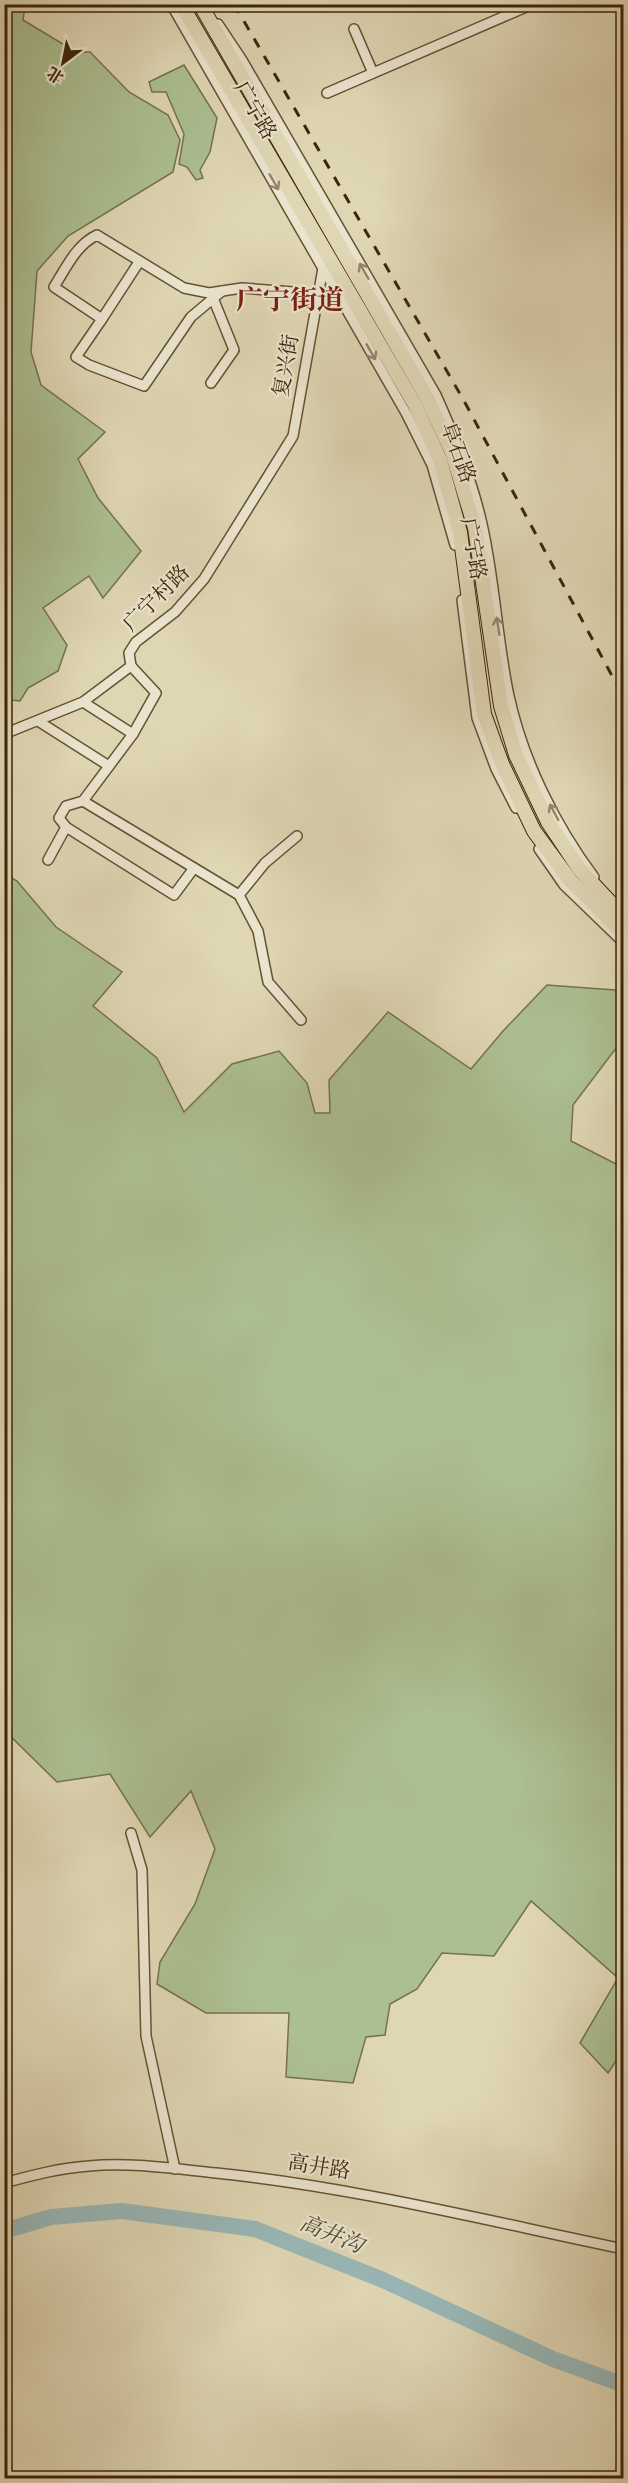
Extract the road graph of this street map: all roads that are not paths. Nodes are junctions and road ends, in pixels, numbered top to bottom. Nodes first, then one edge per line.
1 (171, 4) edge
2 (181, 4) edge
3 (200, 4) edge
4 (206, 4) edge
5 (533, 4) edge
6 (354, 30) dead end
7 (373, 73) junction
8 (327, 93) dead end
9 (139, 262) junction
10 (323, 268) junction
11 (222, 291) junction
12 (319, 294) junction
13 (213, 298) junction
14 (102, 319) junction
15 (211, 383) dead end
16 (293, 436) joint
17 (131, 666) junction
18 (83, 702) junction
19 (38, 721) junction
20 (4, 734) edge
21 (133, 734) junction
22 (109, 766) junction
23 (83, 801) junction
24 (66, 827) junction
25 (297, 836) dead end
26 (48, 860) dead end
27 (194, 867) junction
28 (239, 895) junction
29 (624, 910) edge
30 (624, 917) edge
31 (624, 934) edge
32 (624, 943) edge
33 (301, 1020) dead end
34 (131, 1833) dead end
35 (175, 2169) junction
36 (4, 2183) edge
37 (624, 2249) edge

1 -> 10 street, 广宁路
2 - 31 highway, 阜石路
3 - 30 highway, 阜石路
29 -> 4 street, 广宁路
5 - 7 street
6 - 7 street
7 - 8 street
9 - 11 street
9 - 14 street
9 - 14 street
10 - 12 street, 复兴街
10 -> 32 street, 广宁路
11 - 12 street
11 - 13 street
12 - 16 street, 复兴街
13 - 14 street
13 - 15 street
16 - 17 street, 广宁村路
17 - 18 street, 广宁村路
17 - 21 street
18 - 19 street, 广宁村路
18 - 21 street
19 - 20 street, 广宁村路
19 - 22 street
21 - 22 street
22 - 23 street
23 - 24 street
23 - 27 street
24 - 26 street
24 - 27 street
25 - 28 street
27 - 28 street
28 - 33 street
34 - 35 street
35 - 36 street, 高井路
35 - 37 street, 高井路

